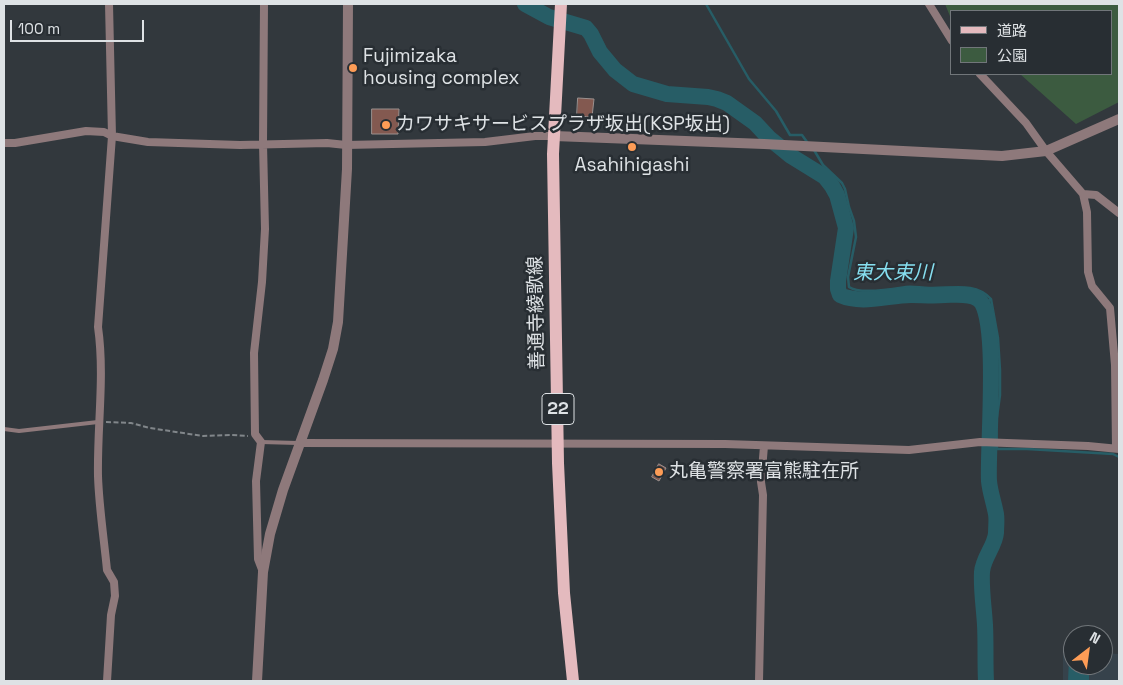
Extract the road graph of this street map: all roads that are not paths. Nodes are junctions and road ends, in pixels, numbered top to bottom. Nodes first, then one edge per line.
1 (109, 4) edge
2 (264, 4) edge
3 (348, 4) edge
4 (929, 4) edge
5 (561, 6) edge
6 (950, 38) edge
7 (981, 75) edge
8 (1119, 119) edge
9 (112, 136) junction
10 (554, 136) junction
11 (4, 143) edge
12 (263, 144) junction
13 (346, 145) junction
14 (1046, 151) junction
15 (1083, 194) junction
16 (1119, 213) edge
17 (101, 422) junction
18 (4, 429) edge
19 (259, 440) junction
20 (300, 443) junction
21 (558, 444) junction
22 (764, 446) junction
23 (1117, 449) edge
24 (264, 572) junction
25 (107, 681) edge
26 (257, 681) edge
27 (573, 681) edge
28 (759, 681) edge

1 - 9 street
2 - 12 street
3 - 13 street
4 - 6 street
5 - 10 main road, 善通寺綾歌線 / 22
7 - 14 street
8 - 14 street
9 - 11 street
9 - 12 street
9 - 17 street
10 - 13 street
10 - 14 street
10 - 21 main road, 善通寺綾歌線 / 22
12 - 13 street
12 - 19 street
13 - 20 street
14 - 15 street
15 - 16 street
15 - 23 street
17 - 18 lane
17 - 25 street
19 - 20 lane
19 - 24 street
20 - 21 street
20 - 24 street
21 - 22 street
21 - 27 main road, 善通寺綾歌線 / 22
22 - 23 street
22 - 28 street
24 - 26 street

